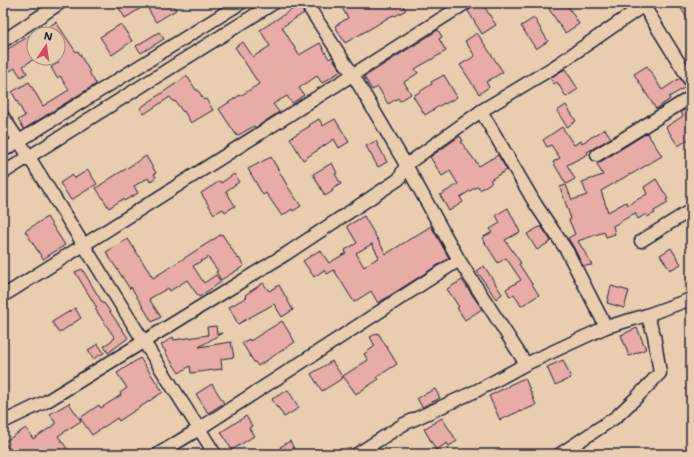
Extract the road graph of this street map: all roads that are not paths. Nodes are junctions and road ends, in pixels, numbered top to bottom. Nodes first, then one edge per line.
1 (60, 3) edge
2 (241, 3) edge
3 (274, 3) edge
4 (306, 3) edge
5 (466, 3) edge
6 (644, 4) edge
7 (3, 41) edge
8 (353, 75) junction
9 (691, 82) edge
10 (691, 97) edge
11 (481, 111) junction
12 (3, 117) edge
13 (19, 141) junction
14 (3, 151) edge
15 (597, 155) dead end
16 (29, 157) junction
17 (406, 164) junction
18 (3, 173) edge
19 (691, 210) edge
20 (641, 241) dead end
21 (84, 245) junction
22 (459, 260) junction
23 (3, 296) edge
24 (691, 299) edge
25 (647, 315) junction
26 (606, 327) junction
27 (144, 342) junction
28 (526, 364) junction
29 (3, 422) edge
30 (199, 429) junction
31 (158, 454) edge
32 (215, 454) edge
33 (357, 454) edge
34 (560, 454) edge

1 - 7 street
2 - 13 street
3 - 16 street
4 - 8 street
5 - 8 street
6 - 9 street
6 - 11 street
8 - 17 street
8 - 21 street
10 - 15 street
11 - 17 street
11 - 26 street
12 - 13 street
13 - 14 street
13 - 16 street
16 - 18 street
16 - 21 street
17 - 22 street
17 - 27 street
19 - 20 street
21 - 23 street
21 - 27 street
22 - 28 street
22 - 30 street
24 - 25 street
25 - 26 street
25 - 34 street
26 - 28 street
27 - 29 street
27 - 30 street
28 - 33 street
30 - 31 street
30 - 32 street

